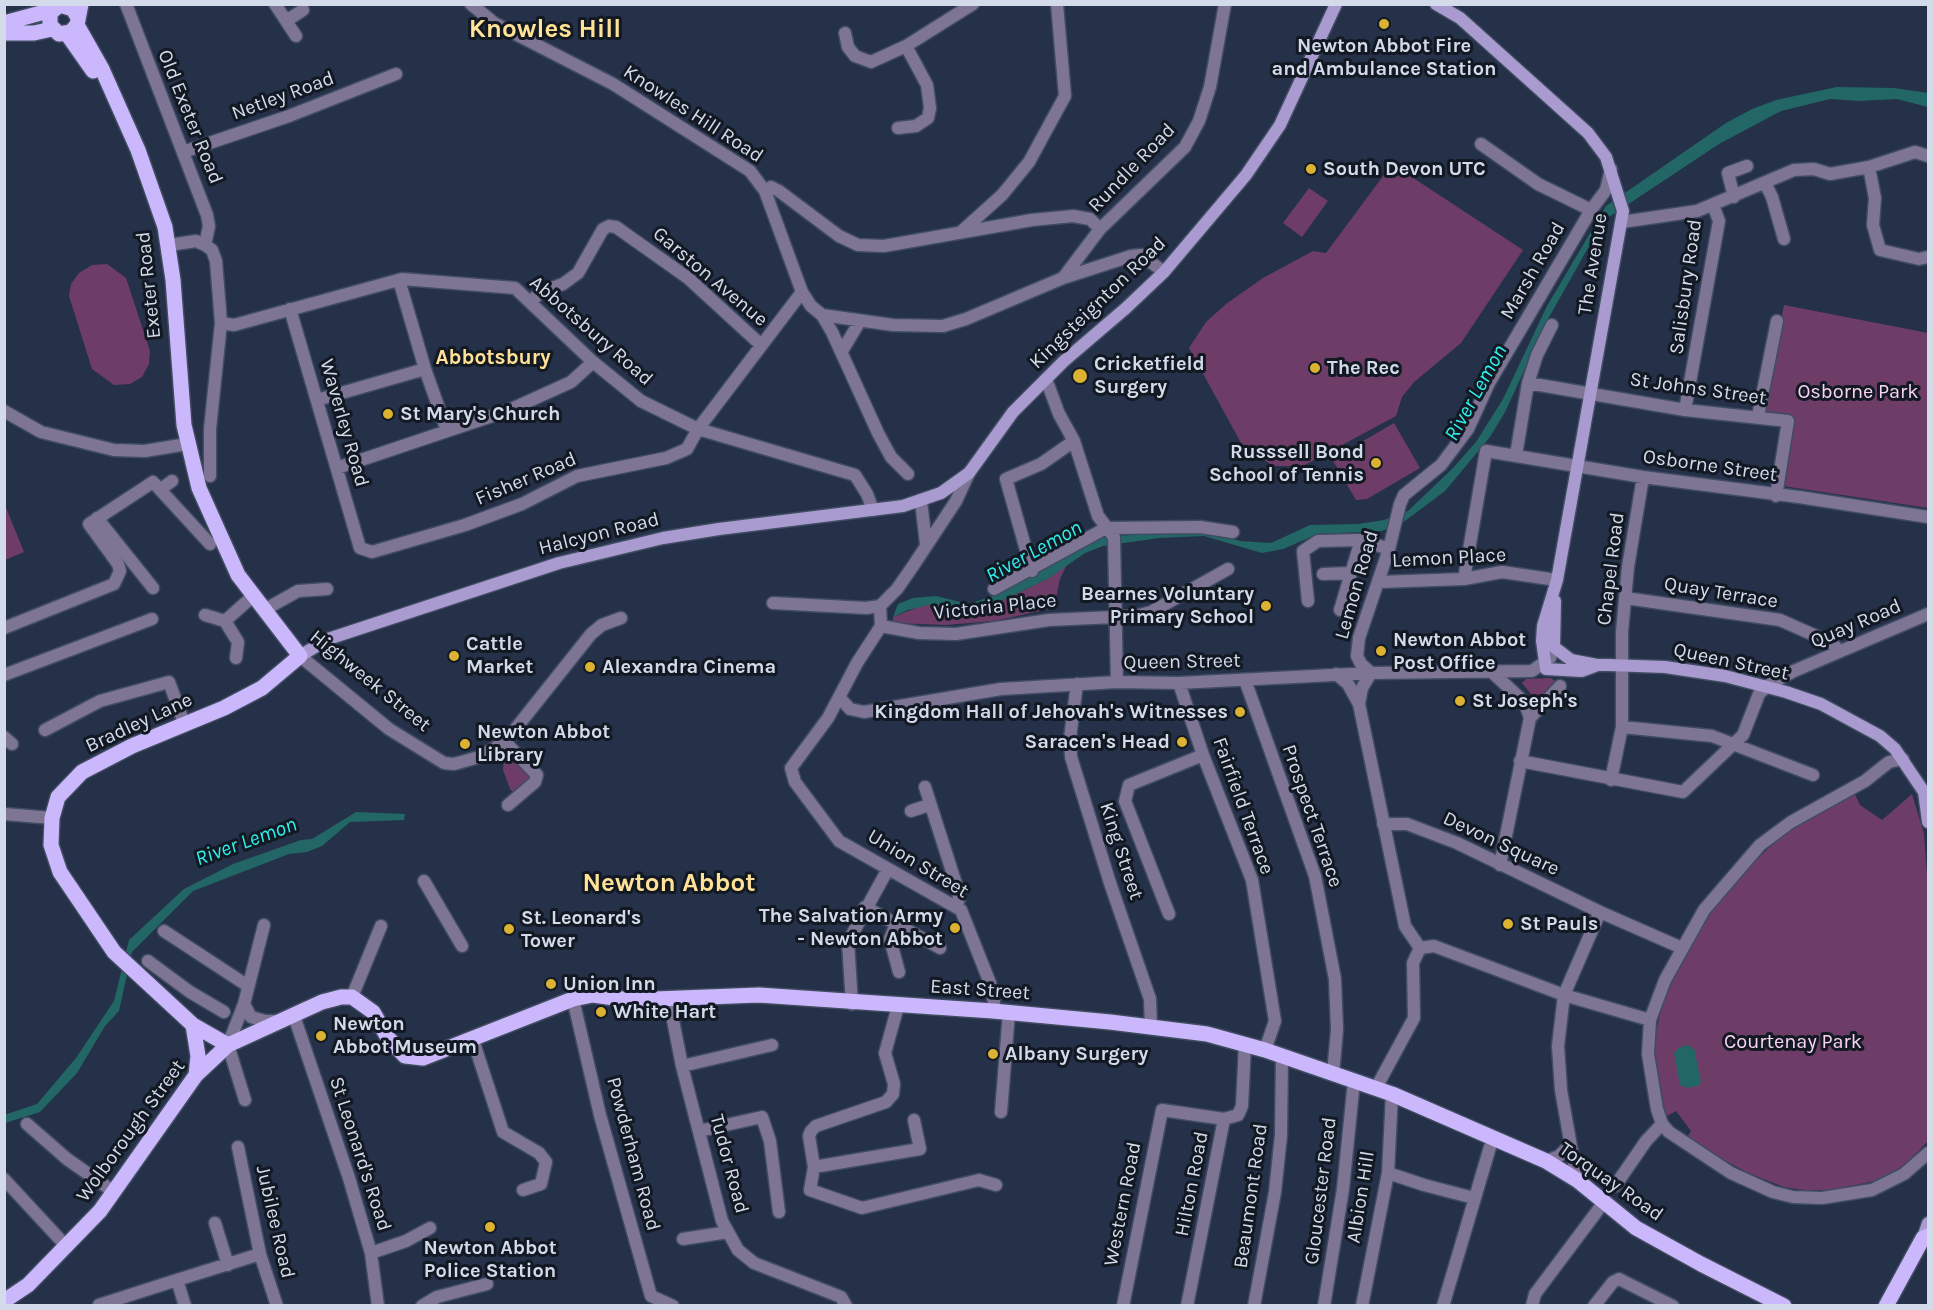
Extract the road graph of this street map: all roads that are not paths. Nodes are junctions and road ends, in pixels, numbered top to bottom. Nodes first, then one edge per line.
1 (126, 4) edge
2 (275, 4) edge
3 (471, 4) edge
4 (973, 4) edge
5 (1057, 4) edge
6 (1225, 4) edge
7 (1336, 4) edge
8 (1344, 4) edge
9 (1436, 4) edge
10 (58, 7) edge
11 (1450, 8) edge
12 (303, 10) dead end
13 (1332, 17) junction
14 (76, 20) edge
15 (286, 21) junction
16 (4, 23) edge
17 (52, 29) junction
18 (4, 33) edge
19 (845, 33) dead end
20 (296, 36) dead end
21 (906, 46) junction
22 (396, 75) dead end
23 (898, 128) dead end
24 (1481, 144) dead end
25 (183, 152) junction
26 (1929, 156) edge
27 (1747, 166) dead end
28 (1869, 167) junction
29 (1611, 170) junction
30 (1765, 183) junction
31 (765, 191) junction
32 (1734, 197) junction
33 (1713, 205) junction
34 (1591, 210) junction
35 (1622, 217) junction
36 (1100, 229) junction
37 (962, 232) junction
38 (1784, 239) dead end
39 (169, 245) junction
40 (206, 245) junction
41 (1929, 256) edge
42 (1164, 272) junction
43 (1063, 278) junction
44 (399, 279) junction
45 (802, 292) junction
46 (530, 302) junction
47 (290, 309) junction
48 (822, 315) junction
49 (860, 321) junction
50 (1777, 321) dead end
51 (220, 323) junction
52 (1552, 325) dead end
53 (760, 344) junction
54 (842, 351) junction
55 (593, 362) junction
56 (425, 369) junction
57 (1046, 379) junction
58 (1528, 383) junction
59 (1591, 393) junction
60 (317, 400) junction
61 (1685, 410) junction
62 (4, 411) edge
63 (1758, 416) junction
64 (698, 429) junction
65 (447, 431) junction
66 (1074, 441) junction
67 (187, 444) junction
68 (1516, 455) junction
69 (1577, 466) junction
70 (337, 468) junction
71 (969, 473) junction
72 (908, 474) dead end
73 (210, 476) dead end
74 (1643, 477) junction
75 (172, 481) dead end
76 (161, 489) junction
77 (1776, 496) junction
78 (921, 501) junction
79 (1398, 508) joint
80 (873, 510) junction
81 (1929, 517) edge
82 (97, 518) junction
83 (1233, 532) dead end
84 (1111, 538) junction
85 (1361, 540) junction
86 (210, 544) dead end
87 (926, 544) junction
88 (360, 548) joint
89 (1389, 549) junction
90 (1228, 569) dead end
91 (1032, 571) junction
92 (1351, 573) junction
93 (1323, 574) dead end
94 (1464, 579) junction
95 (1379, 582) junction
96 (1556, 585) junction
97 (153, 588) dead end
98 (327, 589) dead end
99 (994, 589) dead end
100 (254, 596) junction
101 (1625, 598) junction
102 (1308, 601) dead end
103 (773, 603) dead end
104 (880, 606) junction
105 (264, 610) junction
106 (1341, 610) dead end
107 (205, 615) dead end
108 (1929, 615) edge
109 (1114, 617) junction
110 (621, 618) dead end
111 (152, 619) dead end
112 (225, 621) junction
113 (882, 626) junction
114 (4, 628) edge
115 (1554, 647) junction
116 (1839, 651) junction
117 (300, 656) junction
118 (236, 658) dead end
119 (1598, 665) junction
120 (1544, 666) junction
121 (1622, 666) junction
122 (1371, 673) junction
123 (1493, 673) junction
124 (1336, 674) junction
125 (4, 675) edge
126 (1245, 681) junction
127 (1117, 682) junction
128 (1179, 683) junction
129 (1077, 684) junction
130 (1560, 686) dead end
131 (1767, 686) junction
132 (840, 698) junction
133 (1359, 704) junction
134 (1530, 718) junction
135 (183, 723) junction
136 (1622, 727) junction
137 (45, 730) dead end
138 (505, 742) junction
139 (1734, 745) junction
140 (1203, 755) junction
141 (1903, 759) junction
142 (1520, 761) junction
143 (1813, 775) dead end
144 (1611, 780) junction
145 (925, 787) dead end
146 (1926, 795) edge
147 (508, 805) dead end
148 (929, 805) junction
149 (911, 811) dead end
150 (4, 814) edge
151 (52, 818) junction
152 (1929, 822) edge
153 (1383, 824) junction
154 (1500, 865) junction
155 (888, 869) junction
156 (424, 881) dead end
157 (865, 907) junction
158 (956, 907) junction
159 (1600, 912) junction
160 (1169, 914) dead end
161 (896, 924) junction
162 (264, 925) dead end
163 (381, 926) dead end
164 (164, 932) dead end
165 (462, 945) dead end
166 (940, 948) dead end
167 (1420, 948) junction
168 (1682, 948) junction
169 (148, 962) dead end
170 (899, 972) dead end
171 (248, 986) junction
172 (189, 992) junction
173 (1564, 995) junction
174 (352, 997) junction
175 (573, 999) junction
176 (669, 1000) junction
177 (244, 1004) junction
178 (852, 1004) junction
179 (898, 1006) junction
180 (177, 1010) junction
181 (993, 1011) junction
182 (224, 1012) dead end
183 (1009, 1012) junction
184 (289, 1018) junction
185 (1650, 1020) junction
186 (193, 1025) junction
187 (1151, 1027) junction
188 (473, 1040) junction
189 (1245, 1044) junction
190 (228, 1045) junction
191 (771, 1045) dead end
192 (1265, 1050) junction
193 (1282, 1055) junction
194 (682, 1066) junction
195 (1333, 1074) junction
196 (196, 1075) junction
197 (1354, 1081) junction
198 (1376, 1088) junction
199 (1392, 1094) junction
200 (245, 1100) dead end
201 (1001, 1112) dead end
202 (1224, 1119) junction
203 (914, 1120) dead end
204 (27, 1124) dead end
205 (1662, 1124) junction
206 (699, 1131) junction
207 (1570, 1145) junction
208 (238, 1147) dead end
209 (1490, 1147) dead end
210 (1929, 1153) edge
211 (1546, 1161) junction
212 (814, 1167) junction
213 (1388, 1173) junction
214 (4, 1179) edge
215 (1577, 1180) junction
216 (996, 1185) dead end
217 (1614, 1186) dead end
218 (523, 1190) dead end
219 (114, 1192) junction
220 (1474, 1198) junction
221 (1604, 1202) junction
222 (779, 1212) dead end
223 (215, 1223) dead end
224 (430, 1228) dead end
225 (728, 1232) junction
226 (1927, 1232) edge
227 (683, 1239) dead end
228 (67, 1247) junction
229 (371, 1253) junction
230 (260, 1254) junction
231 (228, 1265) junction
232 (177, 1280) junction
233 (487, 1284) dead end
234 (4, 1301) edge
235 (99, 1305) edge
236 (186, 1305) edge
237 (277, 1305) edge
238 (378, 1305) edge
239 (422, 1305) edge
240 (673, 1305) edge
241 (846, 1305) edge
242 (1123, 1305) edge
243 (1187, 1305) edge
244 (1254, 1305) edge
245 (1324, 1305) edge
246 (1362, 1305) edge
247 (1443, 1305) edge
248 (1532, 1305) edge
249 (1594, 1305) edge
250 (1673, 1305) edge
251 (1784, 1305) edge
252 (1886, 1305) edge

1 - 25 street, Old Exeter Road
2 - 15 street
3 - 31 street, Knowles Hill Road
4 - 21 street
5 - 37 street
6 - 36 street, Rundle Road
7 - 13 main road, Kingsteignton Road
8 - 13 main road, Kingsteignton Road
9 - 11 main road, The Avenue
10 - 14 main road
10 - 16 main road
10 - 17 main road
11 - 29 main road, The Avenue
12 - 15 street
13 - 42 main road, Kingsteignton Road
14 - 17 main road
14 - 39 main road, Exeter Road
15 - 20 street
17 - 18 main road
19 - 21 street
21 - 23 street
22 - 25 street, Netley Road
24 - 34 street
25 - 40 street, Old Exeter Road
26 - 28 street
27 - 32 street
28 - 30 street
28 - 41 street
29 - 34 street, Marsh Road
29 - 35 main road, The Avenue
30 - 32 street
30 - 38 street
31 - 37 street
31 - 45 street, Knowles Hill Road
32 - 33 street
33 - 35 street
33 - 61 street, Salisbury Road
34 - 79 street, Marsh Road
35 - 59 main road, The Avenue
36 - 37 street
36 - 43 street, Rundle Road
39 - 40 street
39 - 67 main road, Exeter Road
40 - 51 street, Old Exeter Road
42 - 43 street, Rundle Road
42 - 57 main road, Kingsteignton Road
43 - 49 street, Rundle Road
44 - 46 street, Abbotsbury Road
44 - 47 street, Abbotsbury Road
44 - 56 street
45 - 48 street, Knowles Hill Road
45 - 53 street, Fisher Road
46 - 53 street, Garston Avenue
46 - 55 street, Abbotsbury Road
47 - 51 street, Abbotsbury Road
47 - 60 street, Waverley Road
48 - 49 street, Rundle Road
48 - 54 street, Knowles Hill Road
49 - 54 street
50 - 63 street
51 - 73 street, Old Exeter Road
52 - 58 street
53 - 64 street, Fisher Road
54 - 72 street, Knowles Hill Road
55 - 64 street, Abbotsbury Road
55 - 65 street
56 - 60 street
56 - 65 street
57 - 66 street
57 - 71 main road, Kingsteignton Road
58 - 59 street, St Johns Street
58 - 68 street
59 - 61 street, St Johns Street
59 - 69 main road, The Avenue
60 - 70 street, Waverley Road
61 - 63 street, St Johns Street
62 - 67 street
63 - 77 street, St Johns Street
64 - 80 street, Abbotsbury Road
64 - 88 street, Fisher Road
65 - 70 street
66 - 84 street
66 - 91 street
67 - 100 main road, Highweek Street
68 - 69 street, Osborne Street
68 - 94 street, Osborne Street
69 - 74 street, Osborne Street
69 - 96 main road, The Avenue
70 - 88 street, Waverley Road
71 - 78 main road, Kingsteignton Road
71 - 87 street
74 - 77 street, Osborne Street
74 - 101 street, Chapel Road
75 - 76 street
76 - 82 street
76 - 86 street
77 - 81 street, Osborne Street
78 - 80 main road, Halcyon Road
78 - 87 street
79 - 89 street, Lemon Road
80 - 117 main road, Halcyon Road
82 - 97 street
82 - 114 street
83 - 84 street
84 - 91 street
84 - 109 street
85 - 89 street, Lemon Road
85 - 92 street
85 - 102 street, Lemon Road
87 - 104 street
89 - 95 street, Lemon Road
90 - 109 street, Victoria Place
91 - 99 street
92 - 93 street
92 - 106 street
94 - 95 street, Lemon Place
94 - 96 street, Lemon Place
95 - 122 street, Lemon Road
96 - 115 main road, The Avenue
96 - 120 main road, The Avenue
98 - 105 street
100 - 105 main road, Highweek Street
100 - 112 street
101 - 116 street, Quay Terrace
101 - 121 street, Chapel Road
103 - 104 street
104 - 113 street
105 - 117 main road, Highweek Street
107 - 112 street
108 - 116 street, Quay Road
109 - 113 street, Victoria Place
109 - 127 street
110 - 138 street
111 - 125 street
112 - 118 street
113 - 132 street
115 - 119 main road
115 - 120 street
116 - 131 street, Quay Road
117 - 135 main road, Bradley Lane
117 - 138 street, Highweek Street
119 - 120 main road, Queen Street
119 - 121 main road, Queen Street
120 - 123 street, Queen Street
121 - 131 main road, Queen Street
121 - 136 street, Chapel Road
122 - 123 street, Queen Street
122 - 124 street, Queen Street
122 - 133 street
123 - 134 street
124 - 126 street, Queen Street
124 - 133 street
126 - 128 street, Queen Street
126 - 195 street, Prospect Terrace
127 - 128 street, Queen Street
127 - 129 street, Queen Street
128 - 140 street, Fairfield Terrace
129 - 132 street, Queen Street
129 - 187 street, King Street
130 - 134 street
131 - 139 street
131 - 141 main road, Queen Street
132 - 155 street, Union Street
133 - 153 street
134 - 142 street
135 - 137 street
135 - 151 main road, Bradley Lane
136 - 139 street
136 - 144 street, Chapel Road
138 - 147 street
139 - 143 street
139 - 144 street
140 - 160 street
140 - 192 street, Fairfield Terrace
141 - 146 main road, Queen Street
141 - 168 street
142 - 144 street
142 - 154 street
145 - 148 street
146 - 152 main road
148 - 149 street
148 - 158 street
150 - 151 street
151 - 180 main road
153 - 154 street, Devon Square
153 - 167 street
154 - 159 street, Devon Square
155 - 157 street
155 - 158 street, Union Street
156 - 165 street
157 - 161 street
157 - 178 street
158 - 181 street, Union Street
159 - 168 street, Devon Square
159 - 173 street
161 - 166 street
161 - 170 street
162 - 171 street
163 - 174 street
164 - 171 street
167 - 173 street
167 - 198 street
168 - 185 street
169 - 172 street
171 - 177 street
172 - 180 street
172 - 182 street
173 - 185 street
173 - 207 street
174 - 184 main road, Wolborough Street
174 - 188 main road, East Street
175 - 176 main road, East Street
175 - 188 main road, East Street
175 - 240 street, Powderham Road
176 - 178 main road, East Street
176 - 194 street, Tudor Road
177 - 184 street
177 - 190 street
178 - 179 main road, East Street
179 - 181 main road, East Street
179 - 212 street
180 - 186 main road
181 - 183 main road, East Street
183 - 187 main road, East Street
183 - 201 street
184 - 190 main road, Wolborough Street
184 - 229 street, St Leonard's Road
185 - 205 street
186 - 190 main road
186 - 196 main road
187 - 189 main road, East Street
188 - 218 street
189 - 192 main road, East Street
189 - 202 street, Hilton Road
190 - 196 main road, Wolborough Street
190 - 200 street
191 - 194 street
192 - 193 main road, East Street
193 - 195 main road, East Street
193 - 244 street, Beaumont Road
194 - 206 street, Tudor Road
195 - 197 main road, East Street
196 - 219 main road, Wolborough Street
197 - 198 main road, East Street
197 - 245 street, Gloucester Road
198 - 199 main road, Torquay Road
199 - 211 main road, Torquay Road
199 - 213 street, Albion Hill
202 - 242 street, Western Road
202 - 243 street, Hilton Road
203 - 212 street
204 - 219 street
205 - 210 street
205 - 217 street
206 - 222 street
206 - 225 street, Tudor Road
207 - 211 street
207 - 215 street
208 - 230 street, Jubilee Road
209 - 220 street
211 - 215 main road, Torquay Road
212 - 216 street
213 - 220 street
213 - 246 street, Albion Hill
214 - 228 street
215 - 221 main road, Torquay Road
219 - 228 main road, Wolborough Street
220 - 247 street
221 - 248 street
221 - 251 main road, Torquay Road
223 - 231 street
224 - 229 street
225 - 227 street
225 - 241 street, Tudor Road
226 - 252 main road
228 - 234 main road, Wolborough Street
229 - 238 street, St Leonard's Road
230 - 231 street
230 - 237 street, Jubilee Road
231 - 232 street
232 - 235 street
232 - 236 street
233 - 239 street
249 - 250 street

